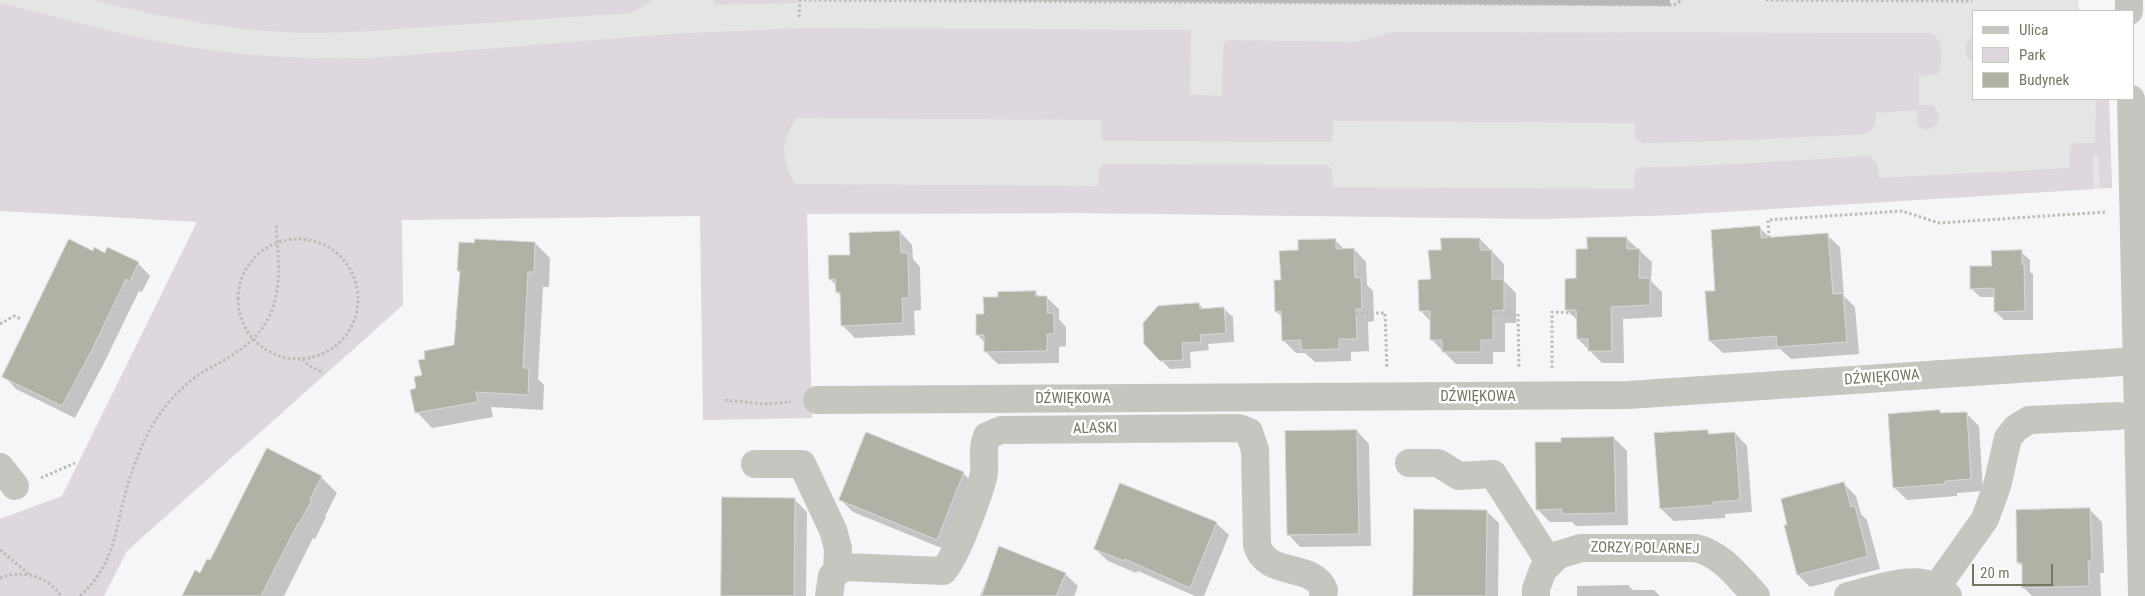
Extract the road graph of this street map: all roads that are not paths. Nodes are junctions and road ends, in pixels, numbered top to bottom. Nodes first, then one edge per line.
1 (2131, 100) edge
2 (2137, 361) junction
3 (2142, 397) edge
4 (817, 400) road end
5 (2118, 416) dead end
6 (755, 464) dead end
7 (1410, 464) dead end
8 (1550, 563) junction
9 (833, 583) edge
10 (1942, 592) edge
11 (1323, 596) edge
12 (1536, 596) edge
13 (1756, 596) edge
14 (1848, 596) edge
15 (2142, 596) edge

1 - 2 street
2 - 3 street
2 - 4 street, DŹWIĘKOWA
3 - 15 street
5 - 10 street
6 - 9 street, ALASKI
7 - 8 street
8 - 12 street, ZORZY POLARNEJ
8 - 13 street, ZORZY POLARNEJ
9 - 11 street, ALASKI
10 - 14 street

